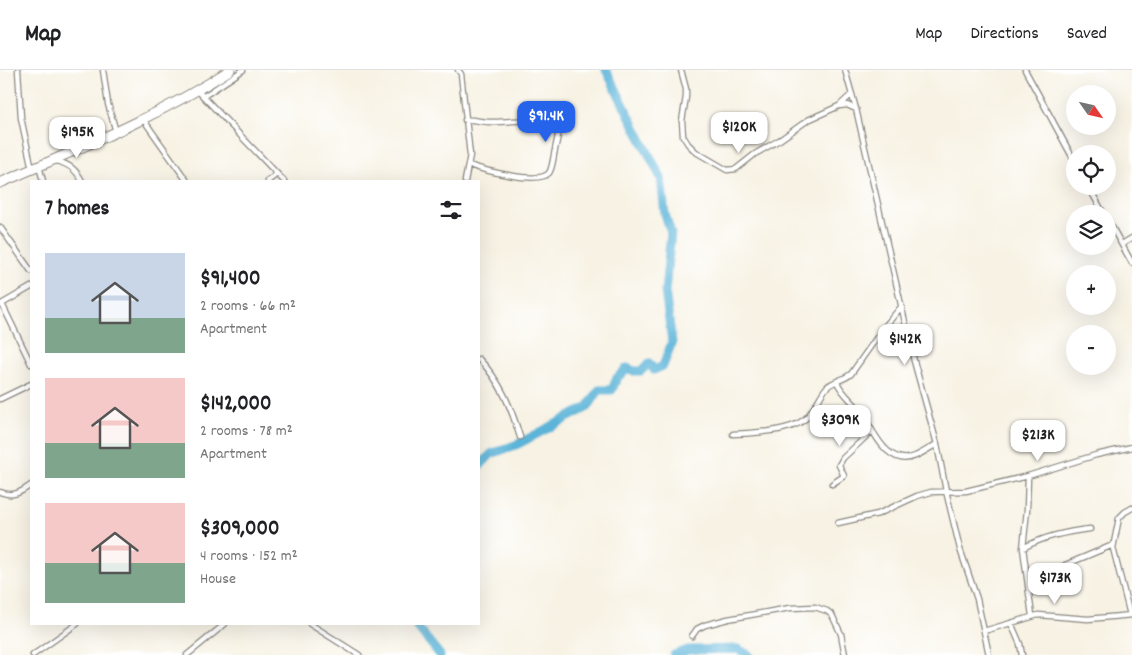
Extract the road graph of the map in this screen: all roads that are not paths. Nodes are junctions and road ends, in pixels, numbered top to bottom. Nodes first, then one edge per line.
1 (18, 70) edge
2 (103, 70) edge
3 (230, 70) edge
4 (243, 70) edge
5 (458, 70) edge
6 (681, 70) edge
7 (846, 70) edge
8 (1025, 70) edge
9 (201, 94) junction
10 (852, 94) junction
11 (839, 106) junction
12 (856, 109) junction
13 (143, 119) junction
14 (465, 120) junction
15 (116, 132) junction
16 (1066, 145) edge
17 (52, 160) junction
18 (469, 165) junction
19 (36, 168) junction
20 (277, 174) junction
21 (42, 180) edge
22 (82, 180) edge
23 (185, 180) edge
24 (269, 180) edge
25 (283, 180) edge
26 (465, 180) edge
27 (0, 182) edge
28 (0, 227) edge
29 (1116, 234) edge
30 (1132, 238) edge
31 (1122, 244) junction
32 (1132, 263) edge
33 (30, 270) edge
34 (30, 287) edge
35 (1, 304) edge
36 (901, 307) junction
37 (480, 360) edge
38 (30, 362) edge
39 (837, 382) junction
40 (30, 384) edge
41 (0, 399) edge
42 (872, 431) junction
43 (733, 434) dead end
44 (520, 437) dead end
45 (937, 444) junction
46 (1132, 447) edge
47 (1028, 476) junction
48 (832, 484) dead end
49 (30, 486) edge
50 (946, 491) junction
51 (0, 492) edge
52 (1132, 508) edge
53 (838, 523) dead end
54 (1090, 529) dead end
55 (1113, 545) junction
56 (1024, 548) junction
57 (1065, 565) dead end
58 (1131, 615) edge
59 (1032, 616) junction
60 (1011, 623) junction
61 (75, 625) edge
62 (224, 625) edge
63 (312, 625) edge
64 (984, 631) junction
65 (692, 636) dead end
66 (33, 655) edge
67 (187, 655) edge
68 (359, 655) edge
69 (845, 655) edge
70 (989, 655) edge
71 (1022, 655) edge

1 - 19 street
2 - 15 street
3 - 9 highway
4 - 9 street
5 - 14 street
6 - 11 street
7 - 10 street
8 - 16 street
9 - 13 highway
9 - 20 street
10 - 11 street
10 - 12 street
11 - 12 street
12 - 36 street
13 - 15 highway
13 - 23 street
14 - 18 street
14 - 18 street
15 - 17 highway
17 - 19 highway
17 - 22 street
18 - 26 street
19 - 21 street
19 - 27 highway
20 - 24 street
20 - 25 street
28 - 33 street
29 - 31 street
30 - 31 street
31 - 32 street
34 - 35 street
35 - 38 street
36 - 39 street
36 - 45 street
37 - 44 street
39 - 42 street
39 - 43 street
40 - 41 street
42 - 45 street
42 - 48 street
45 - 50 street
46 - 47 street
47 - 50 street
47 - 56 street
49 - 51 street
50 - 53 street
50 - 64 street
52 - 55 street
54 - 56 street
55 - 57 street
55 - 58 street
56 - 59 street
58 - 59 street
59 - 60 street
60 - 64 street
60 - 71 street
61 - 66 street
62 - 67 street
63 - 68 street
64 - 70 street
65 - 69 street

